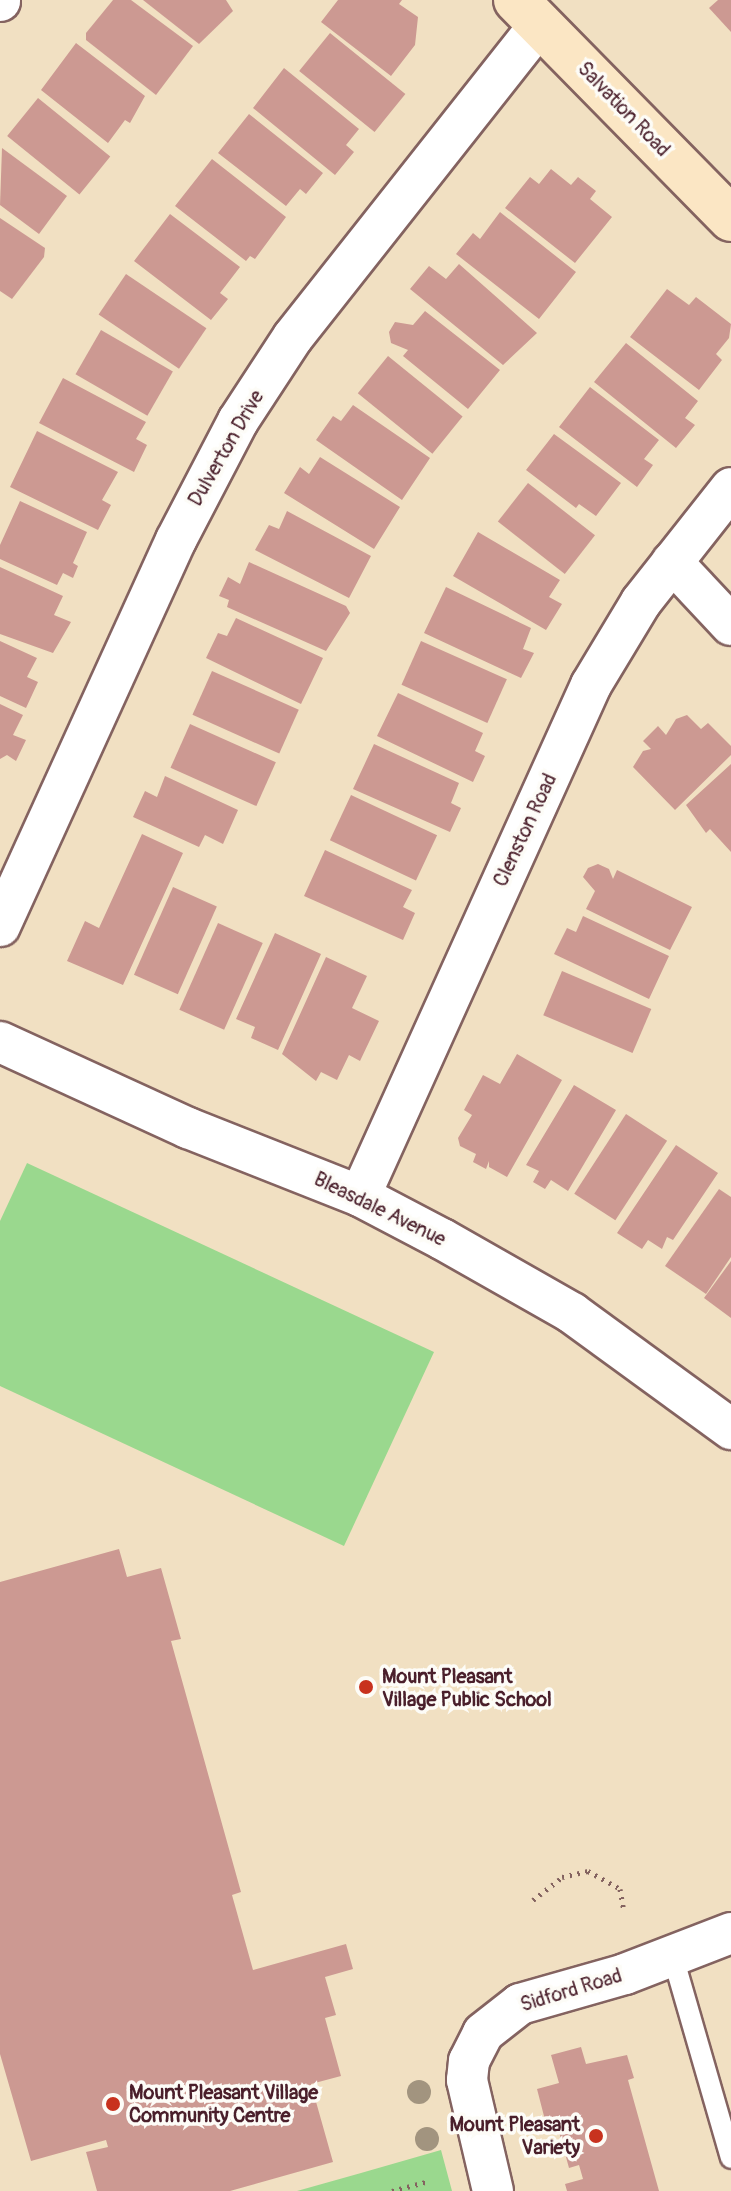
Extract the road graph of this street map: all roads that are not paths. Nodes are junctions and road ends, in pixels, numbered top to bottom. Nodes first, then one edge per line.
1 (528, 12) edge
2 (731, 219) edge
3 (731, 488) edge
4 (672, 562) junction
5 (731, 625) edge
6 (0, 926) edge
7 (0, 1042) edge
8 (360, 1196) junction
9 (731, 1429) edge
10 (731, 1933) edge
11 (673, 1957) junction
12 (731, 2158) edge
13 (493, 2191) edge

1 - 2 street, Salvation Road
1 - 6 street, Dulverton Drive
3 - 4 street, Clenston Road
4 - 5 street
4 - 8 street, Clenston Road
7 - 8 street, Bleasdale Avenue
8 - 9 street, Bleasdale Avenue
10 - 11 street, Sidford Road
11 - 12 lane
11 - 13 street, Sidford Road

